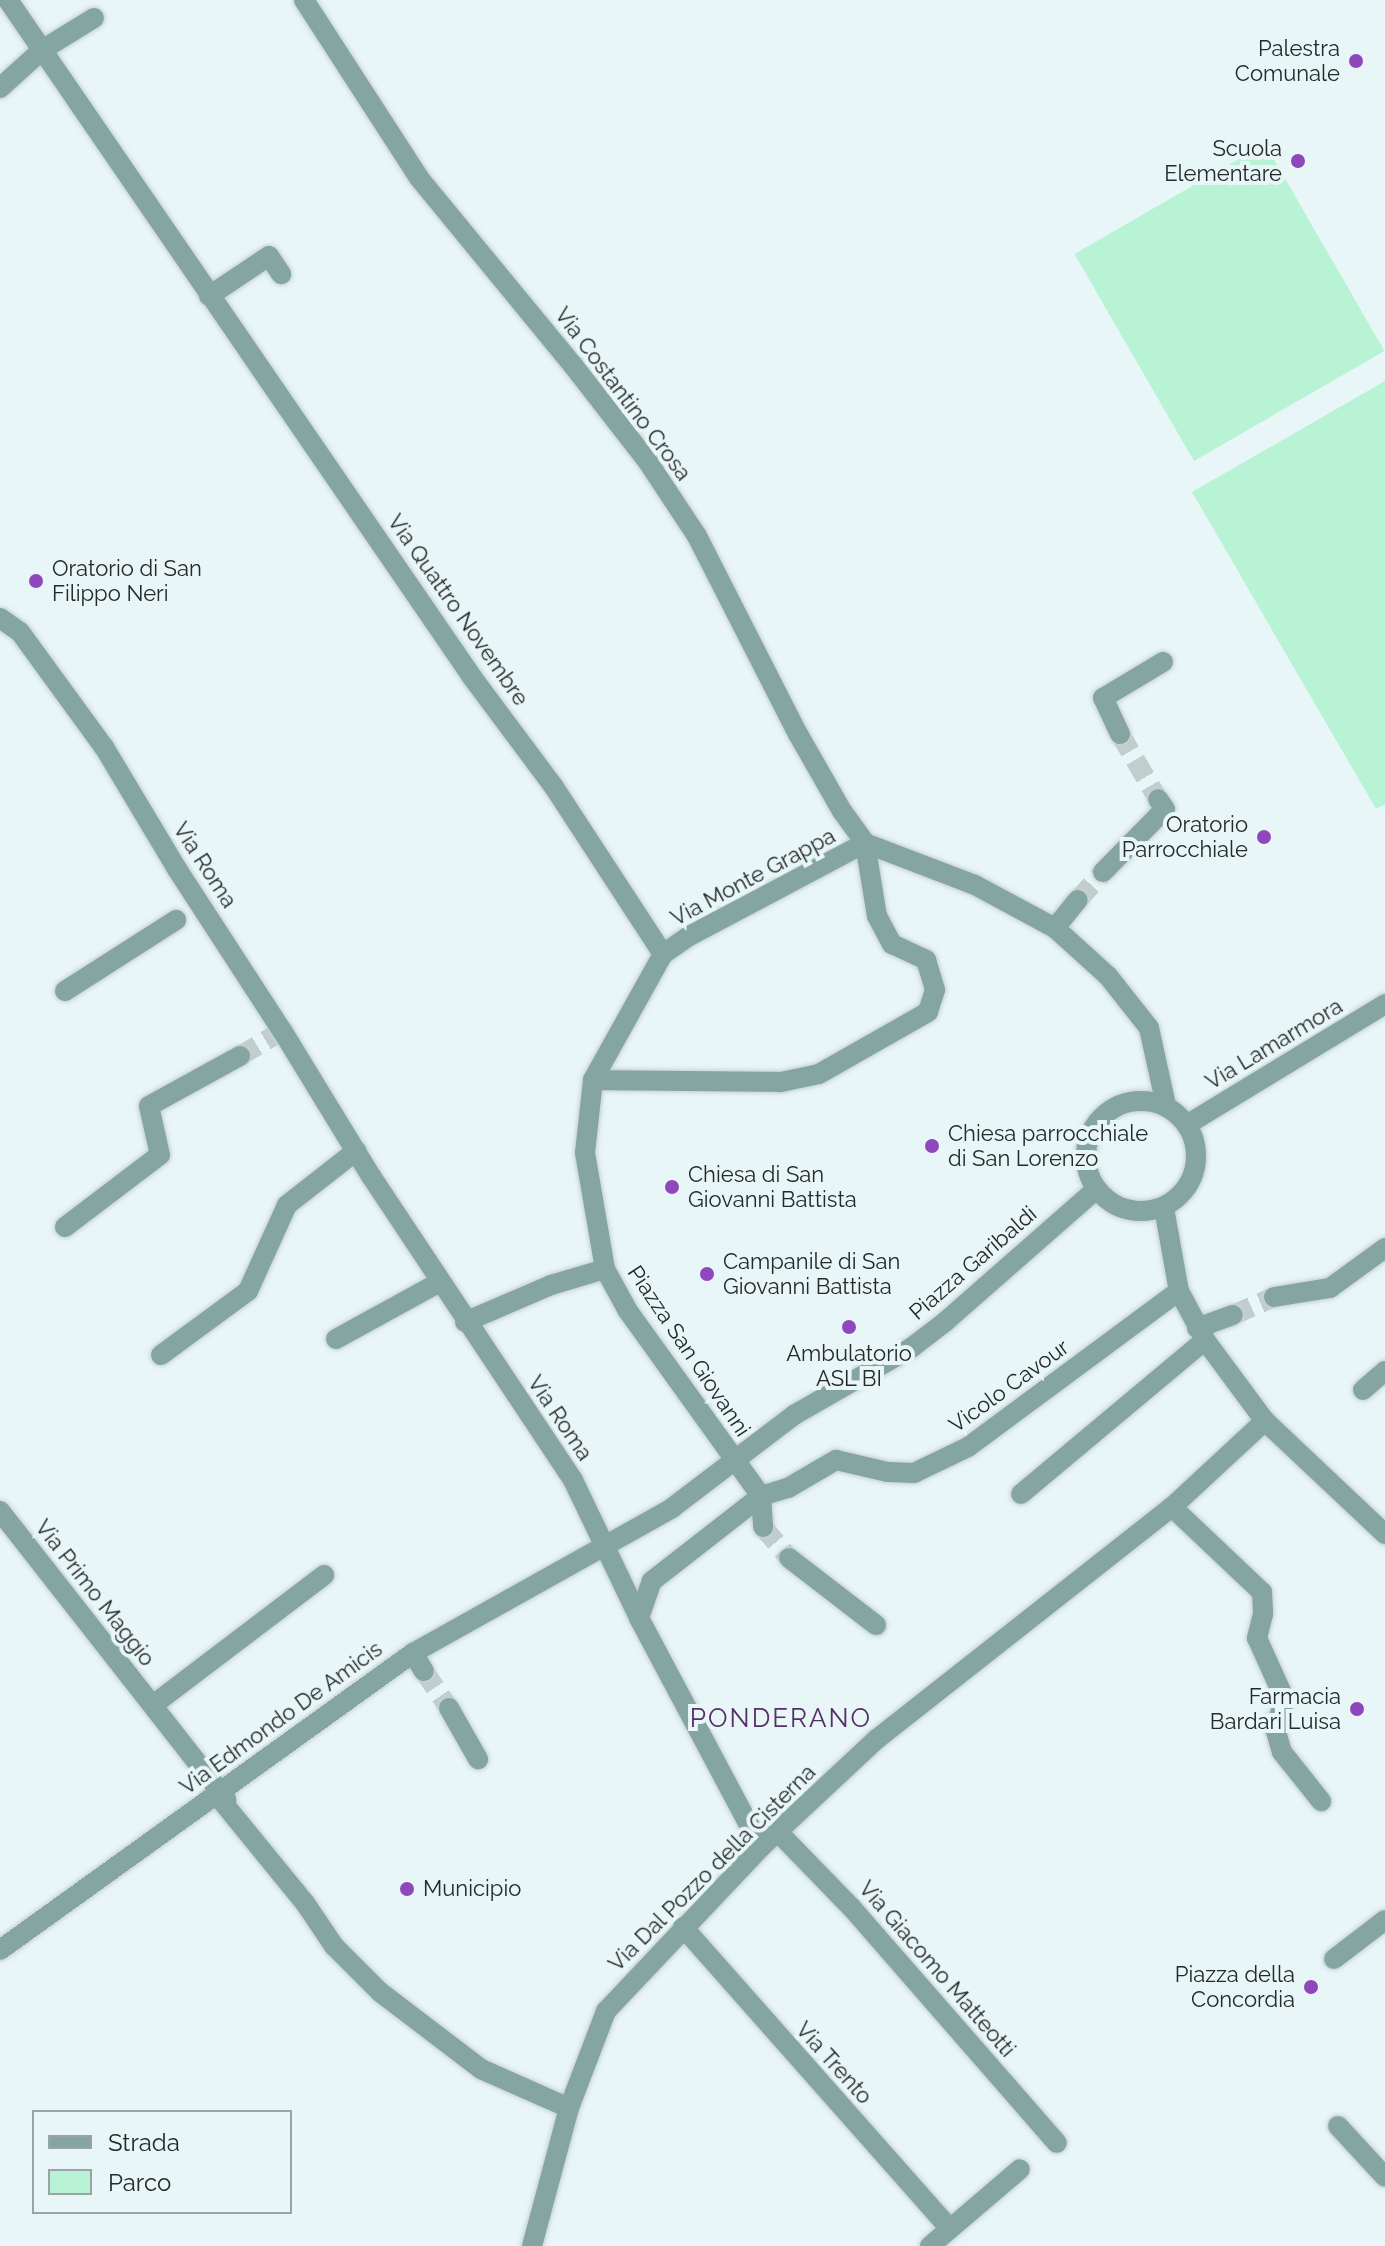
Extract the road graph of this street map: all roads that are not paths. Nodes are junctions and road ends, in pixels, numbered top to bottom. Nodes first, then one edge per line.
1 (8, 0) edge
2 (304, 0) edge
3 (94, 18) dead end
4 (42, 50) junction
5 (0, 88) edge
6 (281, 274) dead end
7 (209, 296) junction
8 (0, 618) edge
9 (1163, 662) dead end
10 (1120, 734) tunnel mouth
11 (1158, 799) dead end
12 (865, 843) junction
13 (1103, 872) tunnel mouth
14 (1078, 900) tunnel mouth
15 (176, 920) dead end
16 (1055, 928) junction
17 (663, 954) junction
18 (65, 991) dead end
19 (1385, 1004) edge
20 (240, 1056) tunnel mouth
21 (593, 1080) junction
22 (1166, 1105) junction
23 (1188, 1124) junction
24 (356, 1151) junction
25 (1095, 1190) junction
26 (1164, 1208) junction
27 (65, 1227) dead end
28 (1385, 1248) edge
29 (605, 1269) junction
30 (440, 1282) junction
31 (1179, 1291) junction
32 (1274, 1297) tunnel mouth
33 (1233, 1315) tunnel mouth
34 (465, 1322) junction
35 (1201, 1334) junction
36 (336, 1339) dead end
37 (161, 1355) dead end
38 (1385, 1371) edge
39 (1363, 1390) dead end
40 (1265, 1421) junction
41 (733, 1459) junction
42 (1021, 1494) dead end
43 (761, 1496) junction
44 (1172, 1507) junction
45 (0, 1511) edge
46 (763, 1527) tunnel mouth
47 (1385, 1534) edge
48 (604, 1548) junction
49 (789, 1558) tunnel mouth
50 (324, 1575) dead end
51 (639, 1618) junction
52 (876, 1625) dead end
53 (153, 1705) junction
54 (449, 1708) tunnel mouth
55 (478, 1759) dead end
56 (218, 1792) junction
57 (1321, 1801) dead end
58 (233, 1808) dead end
59 (777, 1831) junction
60 (761, 1847) junction
61 (1385, 1920) edge
62 (683, 1927) junction
63 (0, 1950) edge
64 (1334, 1959) dead end
65 (569, 2108) junction
66 (1338, 2126) dead end
67 (1057, 2143) dead end
68 (1020, 2169) dead end
69 (1385, 2177) edge
70 (950, 2229) junction
71 (532, 2246) edge
72 (930, 2246) edge

1 - 4 street, Via Quattro Novembre
2 - 12 street, Via Costantino Crosa
3 - 4 street
4 - 5 street
4 - 7 street, Via Quattro Novembre
6 - 7 street
7 - 17 street, Via Quattro Novembre
8 - 24 street, Via Roma
9 - 10 street
11 - 13 street
12 - 16 street
12 - 17 street, Via Monte Grappa
12 - 21 street
14 - 16 street
15 - 18 street
16 - 22 street
17 - 21 street, Piazza San Giovanni
19 - 23 street, Via Lamarmora
20 - 27 street
21 - 29 street, Piazza San Giovanni
22 - 23 street
22 - 25 street
23 - 26 street
24 - 30 street, Via Roma
24 - 37 street
25 - 26 street
25 - 41 street, Piazza Garibaldi
26 - 31 street
28 - 32 street
29 - 34 street
29 - 41 street, Piazza San Giovanni
30 - 34 street, Via Roma
30 - 36 street
31 - 35 street
31 - 43 street, Vicolo Cavour
33 - 35 street
34 - 48 street, Via Roma
35 - 40 street
35 - 42 street
38 - 39 street
40 - 44 street, Via Dal Pozzo della Cisterna
40 - 47 street
41 - 43 street
41 - 48 street, Via Edmondo De Amicis
43 - 46 street
43 - 51 street, Vicolo Cavour
44 - 57 street
44 - 59 street, Via Dal Pozzo della Cisterna
45 - 53 street, Via Primo Maggio
48 - 51 street, Via Roma
48 - 56 street, Via Edmondo De Amicis
49 - 52 street
50 - 53 street
51 - 60 street, Via Roma
53 - 56 street, Via Primo Maggio
54 - 55 street
56 - 58 street
56 - 63 street, Via Edmondo De Amicis
56 - 65 street
59 - 60 street, Via Dal Pozzo della Cisterna
59 - 67 street, Via Giacomo Matteotti
60 - 62 street, Via Dal Pozzo della Cisterna
61 - 64 street
62 - 65 street, Via Dal Pozzo della Cisterna
62 - 70 street, Via Trento
65 - 71 street, Via Dal Pozzo della Cisterna
66 - 69 street
68 - 70 street
70 - 72 street

